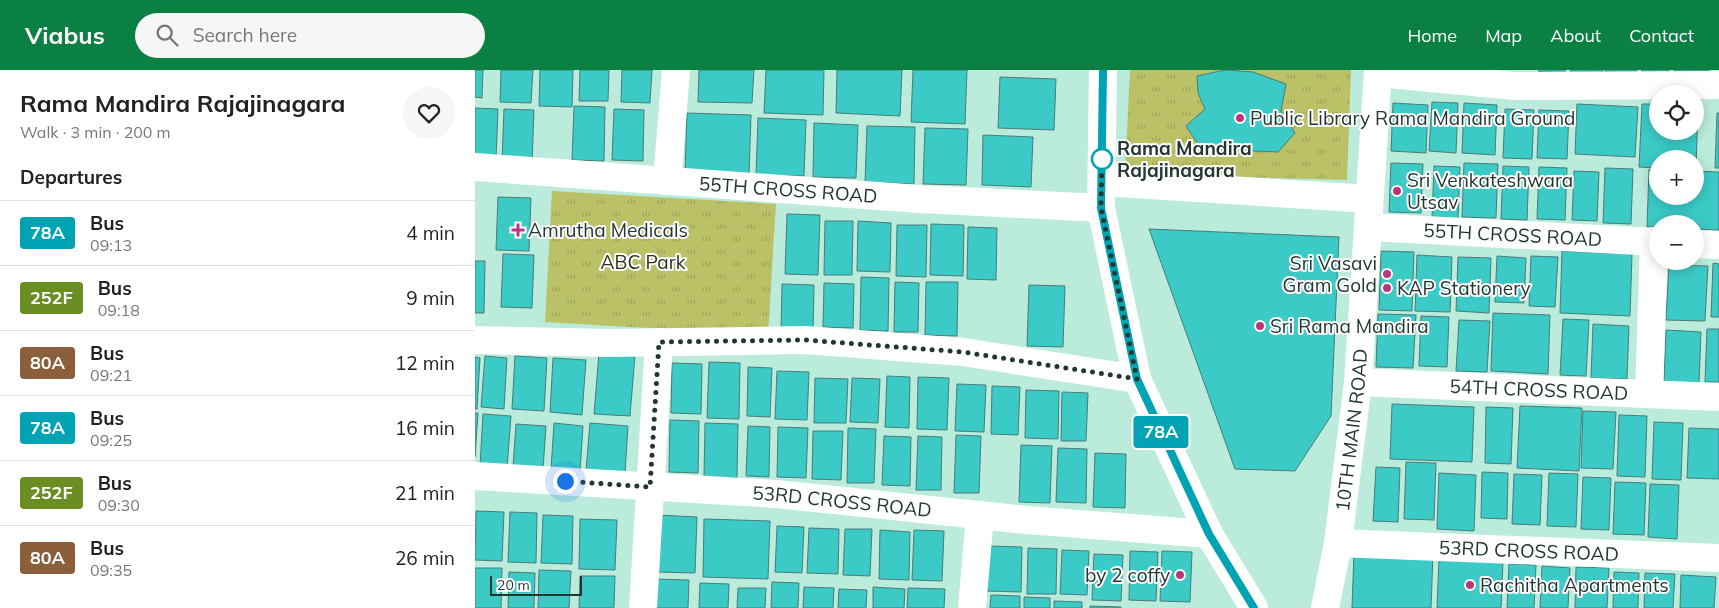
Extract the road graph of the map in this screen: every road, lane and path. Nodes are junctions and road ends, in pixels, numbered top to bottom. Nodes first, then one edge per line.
1 (676, 70) edge
2 (1103, 70) edge
3 (1378, 71) edge
4 (1719, 85) edge
5 (475, 167) edge
6 (667, 181) junction
7 (1101, 195) junction
8 (1369, 199) junction
9 (1368, 227) junction
10 (1649, 242) edge
11 (1704, 244) edge
12 (1719, 245) edge
13 (1655, 270) edge
14 (475, 340) edge
15 (659, 342) junction
16 (1137, 379) junction
17 (1358, 382) junction
18 (1649, 393) junction
19 (1719, 398) edge
20 (475, 476) edge
21 (650, 487) junction
22 (980, 515) junction
23 (1209, 534) junction
24 (1338, 543) junction
25 (1719, 558) edge
26 (643, 608) edge
27 (971, 608) edge
28 (1254, 608) edge
29 (1325, 608) edge

1 - 6 street
2 - 7 street
3 - 4 street
3 - 8 street, 10TH MAIN ROAD
5 - 6 street, 55TH CROSS ROAD
6 - 7 street, 55TH CROSS ROAD
7 - 8 street, 55TH CROSS ROAD
7 - 16 street
8 - 9 street, 10TH MAIN ROAD
9 - 10 street, 55TH CROSS ROAD
9 - 17 street, 10TH MAIN ROAD
11 - 12 street
13 - 18 street
14 - 15 street
15 - 16 street
15 - 21 street
16 - 23 street
17 - 18 street, 54TH CROSS ROAD
17 - 24 street, 10TH MAIN ROAD
18 - 19 street, 54TH CROSS ROAD
20 - 21 street, 53RD CROSS ROAD
21 - 22 street, 53RD CROSS ROAD
21 - 26 street
22 - 23 street, 53RD CROSS ROAD
22 - 27 street
23 - 28 street
24 - 25 street, 53RD CROSS ROAD
24 - 29 street, 10TH MAIN ROAD

